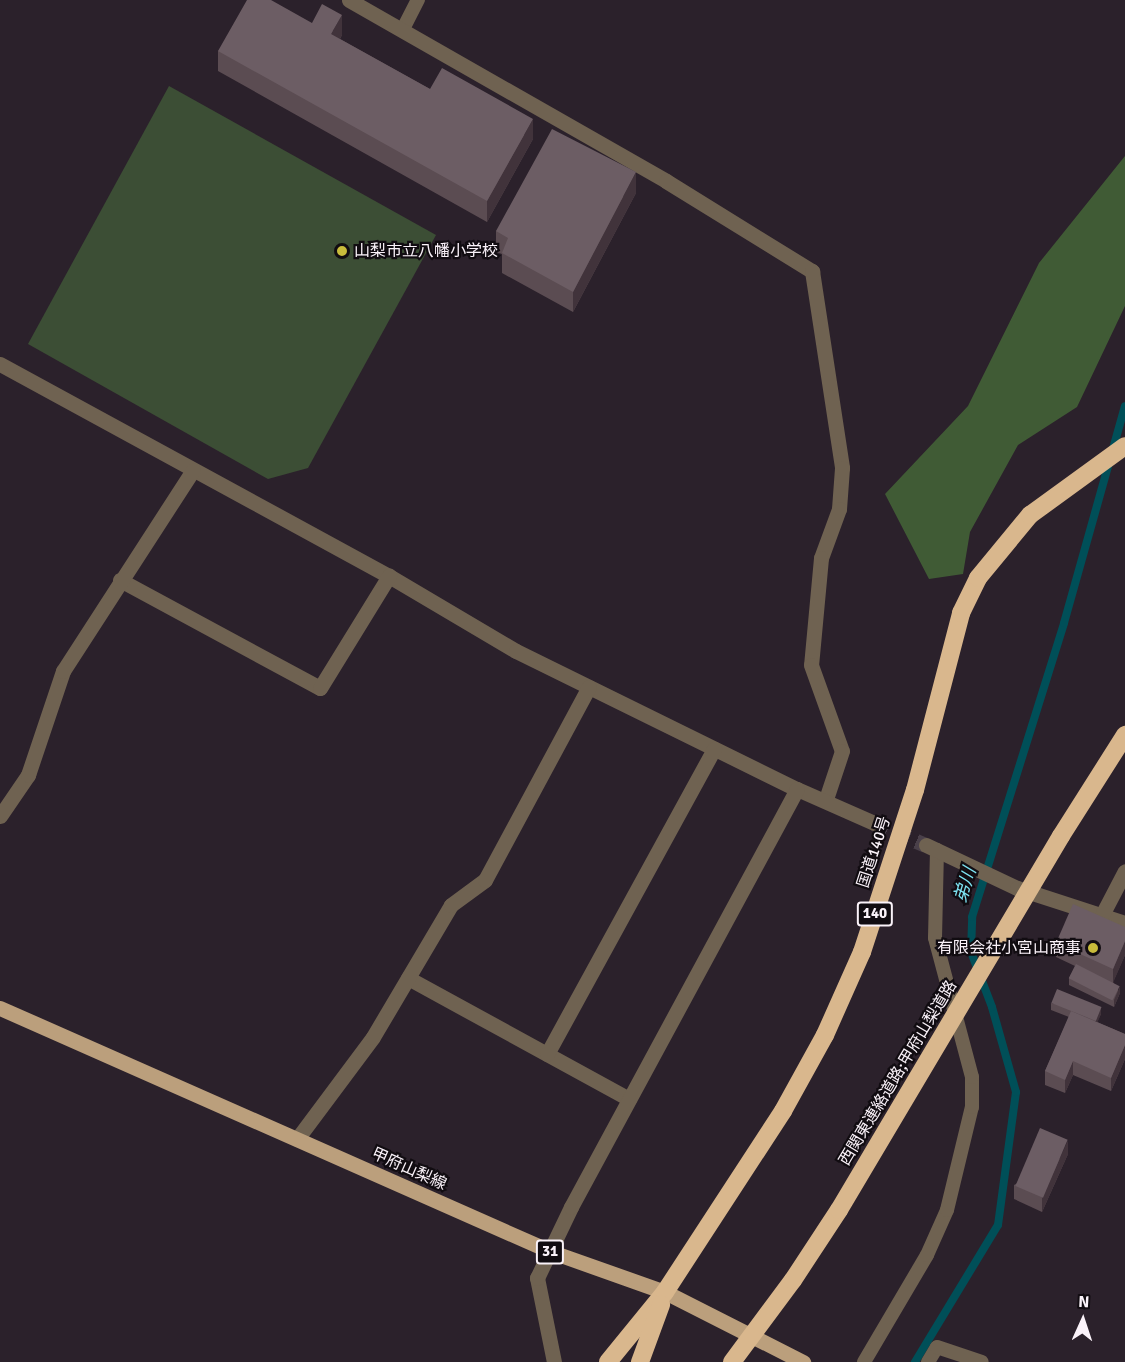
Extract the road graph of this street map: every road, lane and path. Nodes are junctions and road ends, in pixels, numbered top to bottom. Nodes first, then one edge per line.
1 (349, 0) edge
2 (418, 0) edge
3 (403, 29) junction
4 (0, 364) edge
5 (1125, 446) edge
6 (193, 470) junction
7 (389, 576) junction
8 (120, 580) junction
9 (589, 687) junction
10 (1125, 735) edge
11 (714, 749) junction
12 (797, 789) junction
13 (826, 799) junction
14 (0, 816) edge
15 (874, 823) tunnel mouth
16 (931, 848) joint
17 (1125, 871) edge
18 (1103, 913) junction
19 (1125, 923) edge
20 (408, 978) junction
21 (0, 1008) edge
22 (547, 1054) junction
23 (629, 1099) junction
24 (297, 1139) junction
25 (552, 1252) junction
26 (665, 1292) junction
27 (554, 1362) edge
28 (609, 1362) edge
29 (640, 1362) edge
30 (732, 1362) edge
31 (803, 1362) edge
32 (864, 1362) edge
33 (928, 1362) edge
34 (982, 1362) edge

1 - 3 street
2 - 3 lane
3 - 13 street
4 - 6 street
5 - 26 highway, 国道140号 / 140
6 - 7 street
6 - 8 street
7 - 8 street
7 - 9 street
8 - 14 street
9 - 11 street
9 - 20 street
10 - 30 highway, 西関東連絡道路;甲府山梨道路, bridge
11 - 12 street
11 - 22 street
12 - 13 street
12 - 23 street
13 - 15 street
16 - 18 street
16 - 32 lane
17 - 18 street
18 - 19 street
20 - 22 street
20 - 24 street
21 - 24 main road, 甲府山梨線 / 31
22 - 23 street
23 - 25 street
24 - 25 main road, 甲府山梨線 / 31
25 - 26 main road, 甲府山梨線 / 31
25 - 27 street
26 - 28 highway
26 - 29 highway
26 - 31 main road, 甲府山梨線 / 31
33 - 34 lane

